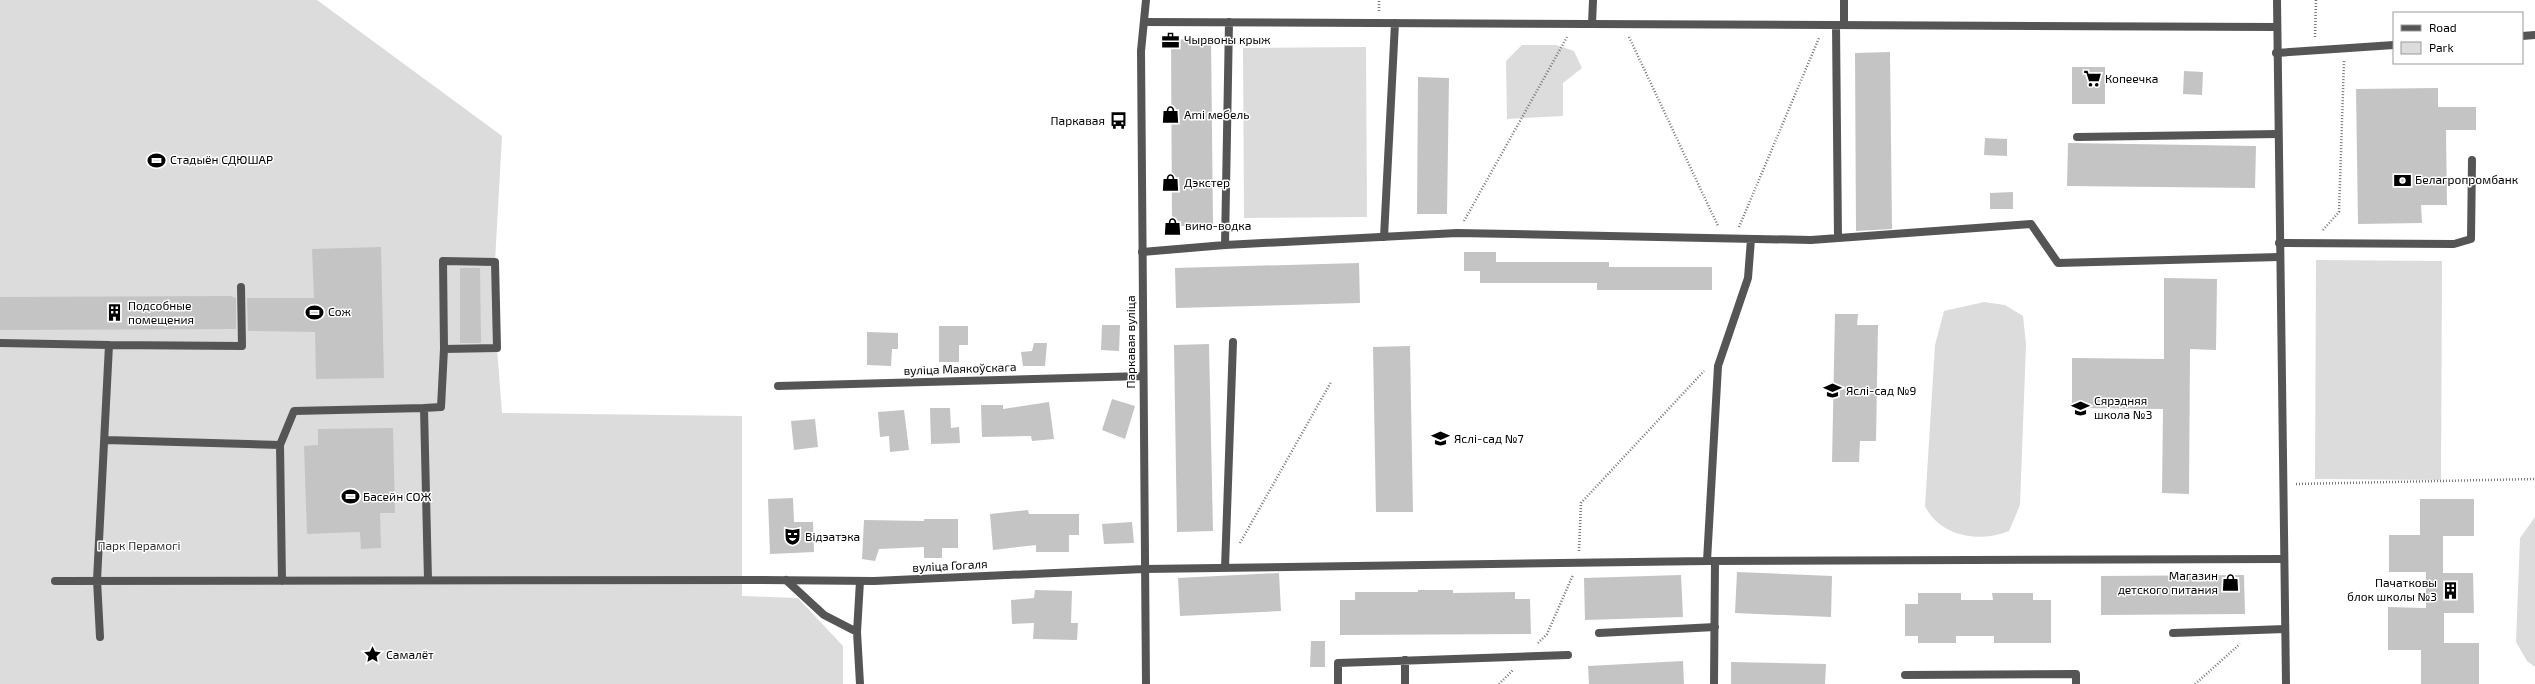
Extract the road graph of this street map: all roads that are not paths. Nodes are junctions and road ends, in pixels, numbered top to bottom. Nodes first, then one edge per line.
1 (1146, 0) edge
2 (1593, 0) edge
3 (1844, 0) edge
4 (2277, 0) edge
5 (1144, 22) junction
6 (1228, 22) junction
7 (1395, 23) junction
8 (1592, 24) junction
9 (1840, 25) junction
10 (2276, 27) junction
11 (2535, 35) edge
12 (2523, 36) edge
13 (2393, 45) edge
14 (2276, 53) junction
15 (2278, 134) junction
16 (2077, 137) dead end
17 (2472, 160) dead end
18 (1384, 237) junction
19 (1751, 238) junction
20 (1838, 238) junction
21 (2279, 243) junction
22 (1225, 245) junction
23 (1142, 252) junction
24 (2279, 257) junction
25 (241, 287) dead end
26 (1233, 342) dead end
27 (0, 343) edge
28 (109, 345) junction
29 (444, 349) junction
30 (1143, 376) junction
31 (778, 386) dead end
32 (424, 408) junction
33 (106, 440) junction
34 (280, 445) junction
35 (2284, 559) junction
36 (1707, 561) junction
37 (1716, 561) junction
38 (1225, 568) junction
39 (1144, 569) junction
40 (97, 580) junction
41 (428, 580) junction
42 (786, 580) junction
43 (55, 581) dead end
44 (282, 581) junction
45 (860, 581) junction
46 (1715, 628) junction
47 (2285, 629) junction
48 (857, 632) junction
49 (1599, 633) dead end
50 (2174, 633) dead end
51 (100, 637) dead end
52 (1568, 655) dead end
53 (1405, 660) junction
54 (1905, 675) dead end
55 (860, 684) edge
56 (1146, 684) edge
57 (1338, 684) edge
58 (1405, 684) edge
59 (1714, 684) edge
60 (2076, 684) edge
61 (2286, 684) edge

1 - 5 street, Паркавая вуліца
2 - 8 street
3 - 9 street
4 - 10 street
5 - 6 street
5 - 23 street, Паркавая вуліца
6 - 7 street
6 - 22 street
7 - 8 street
7 - 18 street
8 - 9 street
9 - 10 street
9 - 20 street
10 - 14 street
11 - 12 street
13 - 14 street
14 - 15 street
15 - 16 street
15 - 21 street
17 - 21 street
18 - 19 street
18 - 22 street
19 - 20 street
19 - 36 street
20 - 24 street
21 - 24 street
22 - 23 street
23 - 30 street, Паркавая вуліца
24 - 35 street
25 - 28 street
26 - 38 street
27 - 28 street
28 - 33 street
29 - 29 street
29 - 32 street
30 - 31 street, вуліца Маякоўскага
30 - 39 street, Паркавая вуліца
32 - 34 street
32 - 41 street
33 - 34 street
33 - 40 street
34 - 44 street
35 - 37 street, вуліца Гогаля
35 - 47 street
36 - 37 street, вуліца Гогаля
36 - 38 street, вуліца Гогаля
37 - 46 street
38 - 39 street, вуліца Гогаля
39 - 45 street, вуліца Гогаля
39 - 56 street, Паркавая вуліца
40 - 43 street, вуліца Гогаля
40 - 44 street, вуліца Гогаля
40 - 51 street
41 - 42 street, вуліца Гогаля
41 - 44 street, вуліца Гогаля
42 - 45 street, вуліца Гогаля
42 - 48 street
45 - 48 street
46 - 49 street
46 - 59 street
47 - 50 street
47 - 61 street
48 - 55 street
52 - 53 street
53 - 57 street
53 - 58 street
54 - 60 street

